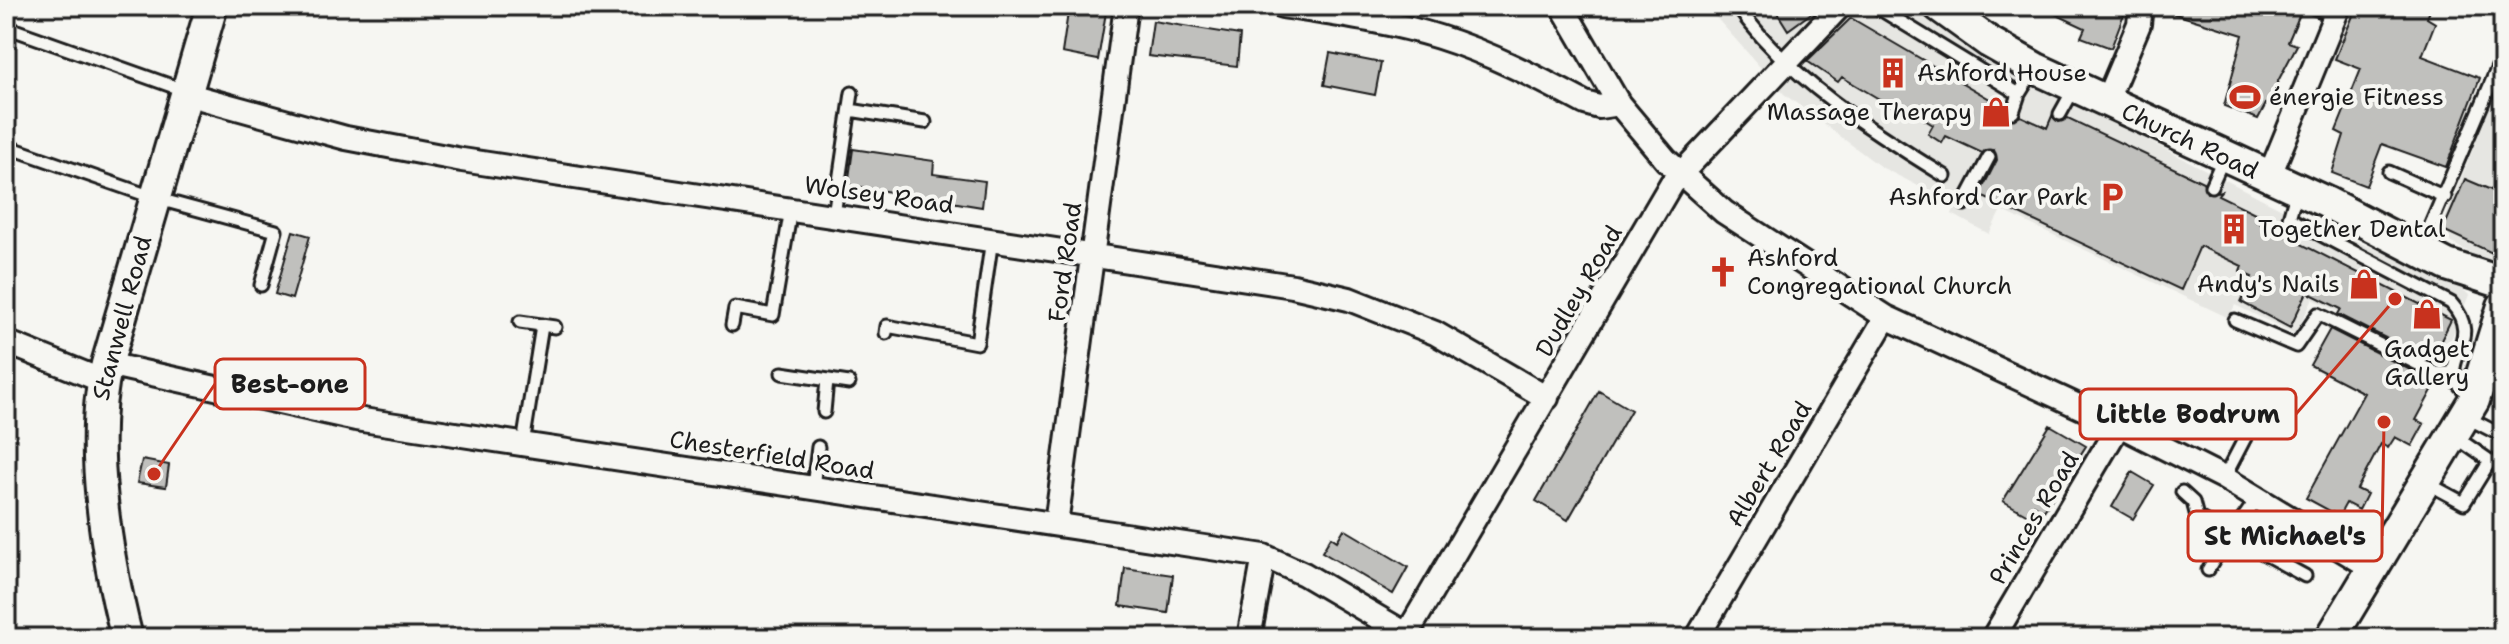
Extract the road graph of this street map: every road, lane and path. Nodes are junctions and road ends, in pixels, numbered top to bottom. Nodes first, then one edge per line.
1 (212, 6) edge
2 (1126, 6) edge
3 (1282, 6) edge
4 (1562, 6) edge
5 (1737, 6) edge
6 (1840, 6) edge
7 (1875, 6) edge
8 (2141, 6) edge
9 (2310, 6) edge
10 (1947, 8) edge
11 (2337, 11) edge
12 (6, 27) edge
13 (2503, 55) edge
14 (1787, 61) junction
15 (2035, 68) junction
16 (2075, 86) junction
17 (186, 93) junction
18 (852, 93) dead end
19 (2019, 94) junction
20 (2106, 102) junction
21 (1619, 104) junction
22 (850, 110) junction
23 (2013, 112) dead end
24 (2060, 114) dead end
25 (925, 122) dead end
26 (6, 146) edge
27 (2224, 156) junction
28 (1989, 157) dead end
29 (2389, 172) dead end
30 (1681, 173) junction
31 (1945, 176) dead end
32 (2269, 177) junction
33 (2211, 186) dead end
34 (2297, 190) junction
35 (2445, 197) junction
36 (155, 198) junction
37 (1964, 204) dead end
38 (791, 208) junction
39 (834, 215) junction
40 (992, 238) junction
41 (2420, 251) junction
42 (1093, 253) junction
43 (2447, 265) junction
44 (2503, 283) edge
45 (261, 285) dead end
46 (2503, 306) edge
47 (1886, 317) junction
48 (2235, 320) dead end
49 (520, 322) dead end
50 (732, 325) dead end
51 (542, 326) junction
52 (555, 327) dead end
53 (886, 333) dead end
54 (6, 342) edge
55 (105, 372) junction
56 (782, 373) dead end
57 (827, 380) junction
58 (849, 383) dead end
59 (2472, 397) edge
60 (1547, 398) junction
61 (2259, 411) dead end
62 (824, 412) dead end
63 (2119, 425) junction
64 (2502, 435) edge
65 (523, 444) junction
66 (818, 447) dead end
67 (2224, 478) junction
68 (2426, 482) junction
69 (813, 487) junction
70 (2182, 492) dead end
71 (2257, 498) junction
72 (1056, 524) junction
73 (2233, 536) junction
74 (1264, 556) junction
75 (2374, 569) junction
76 (2208, 570) dead end
77 (2305, 576) dead end
78 (1410, 636) edge
79 (127, 638) edge
80 (1249, 638) edge
81 (1697, 638) edge
82 (1993, 638) edge
83 (2331, 638) edge

1 - 17 main road, Stanwell Road
2 - 42 street, Ford Road
3 - 21 street
4 - 21 street
5 - 14 lane
6 - 14 street, Dudley Road
7 - 19 lane
8 - 20 street
9 - 11 lane
10 - 15 main road, Church Road
11 - 32 street
12 - 17 lane
13 - 35 lane
14 - 30 street, Dudley Road
14 - 31 lane
15 - 16 main road, Church Road
15 - 19 lane
16 - 20 main road, Church Road
16 - 24 lane
17 - 36 main road, Stanwell Road
17 - 38 street, Wolsey Road
18 - 22 lane
19 - 23 lane
20 - 27 main road, Church Road
21 - 30 street
22 - 25 lane
22 - 39 lane
26 - 36 lane
27 - 32 main road, Church Road
27 - 33 lane
28 - 37 lane
29 - 35 lane
30 - 47 street
30 - 60 street, Dudley Road
32 - 34 main road, Church Road
34 - 41 main road, Church Road
34 - 59 lane
35 - 41 lane
36 - 45 lane
36 - 55 main road, Stanwell Road
38 - 39 street, Wolsey Road
38 - 50 lane
39 - 40 street, Wolsey Road
40 - 42 street, Wolsey Road
40 - 53 lane
41 - 43 main road, Church Road
42 - 60 street, Wolsey Road
42 - 72 street, Ford Road
43 - 44 main road, Church Road
43 - 46 main road, Church Road
46 - 59 main road
47 - 63 street
47 - 81 street, Albert Road
48 - 59 lane
49 - 51 lane
51 - 52 lane
51 - 65 lane
54 - 55 street, Chesterfield Road
55 - 65 street, Chesterfield Road
55 - 79 main road, Stanwell Road
56 - 57 lane
57 - 58 lane
57 - 62 lane
59 - 64 lane
59 - 68 main road
59 - 68 lane
60 - 78 street, Dudley Road
61 - 67 lane
63 - 67 street
63 - 82 street, Princes Road
65 - 69 street, Chesterfield Road
66 - 69 lane
67 - 71 street
68 - 75 main road
69 - 72 street, Chesterfield Road
70 - 73 lane
71 - 73 lane
71 - 75 street
72 - 74 street, Chesterfield Road
73 - 76 lane
73 - 77 lane
74 - 78 street, Chesterfield Road
74 - 80 street
75 - 83 main road

